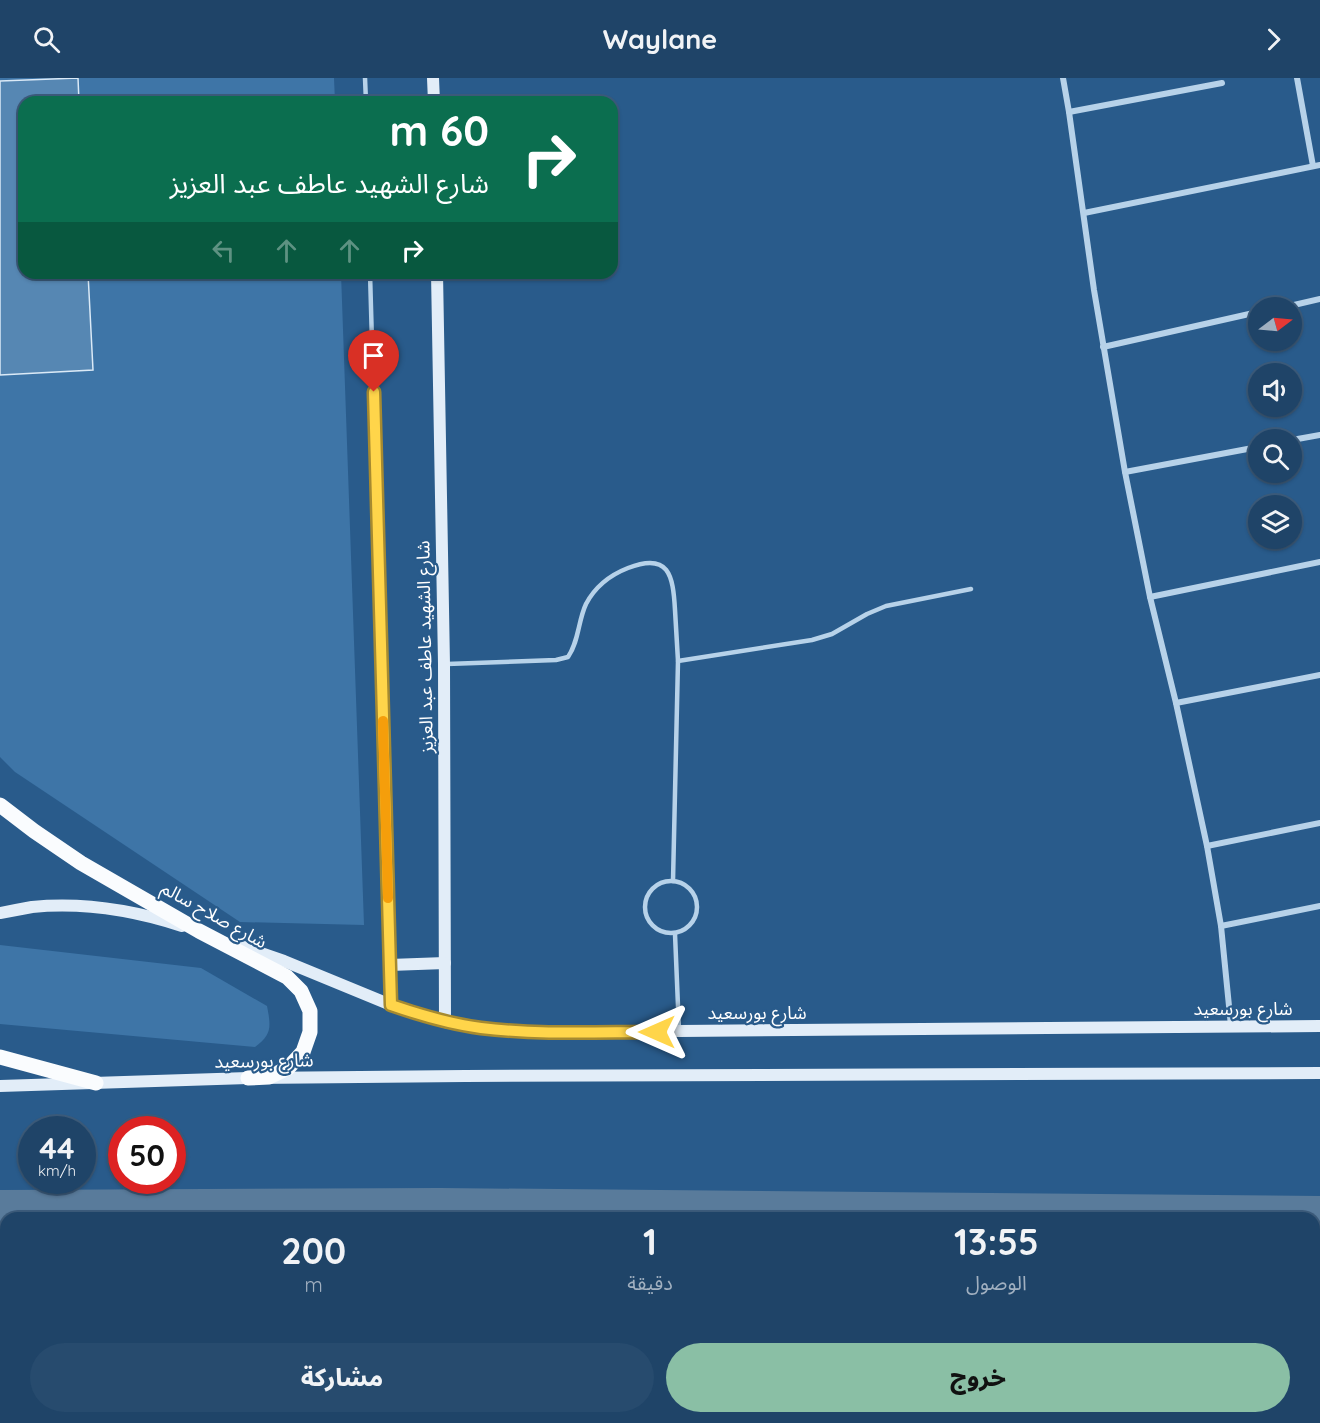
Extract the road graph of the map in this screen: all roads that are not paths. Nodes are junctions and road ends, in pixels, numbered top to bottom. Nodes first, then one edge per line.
1 (365, 78) edge
2 (433, 78) edge
3 (1063, 78) edge
4 (1297, 78) edge
5 (1222, 83) dead end
6 (366, 96) edge
7 (434, 96) edge
8 (1069, 112) junction
9 (1317, 165) edge
10 (1084, 213) junction
11 (370, 279) edge
12 (437, 279) edge
13 (1320, 299) edge
14 (1302, 303) edge
15 (1248, 314) edge
16 (1103, 346) junction
17 (1320, 435) edge
18 (1302, 438) edge
19 (1248, 449) edge
20 (1125, 472) junction
21 (1320, 562) edge
22 (971, 589) dead end
23 (1150, 597) junction
24 (678, 661) junction
25 (444, 664) junction
26 (1320, 675) edge
27 (1176, 703) junction
28 (0, 805) edge
29 (1320, 823) edge
30 (1207, 846) junction
31 (673, 881) junction
32 (1320, 906) edge
33 (0, 913) edge
34 (1221, 926) junction
35 (199, 931) junction
36 (675, 934) junction
37 (445, 963) junction
38 (390, 965) junction
39 (391, 1005) junction
40 (445, 1022) junction
41 (1320, 1026) edge
42 (1231, 1027) junction
43 (679, 1031) junction
44 (0, 1057) edge
45 (1320, 1073) edge
46 (248, 1078) junction
47 (96, 1083) junction
48 (0, 1086) edge

1 - 6 lane
2 - 7 main road
3 - 8 street
4 - 9 street
5 - 8 street
8 - 10 street
9 - 10 street
10 - 16 street
11 - 38 lane
12 - 25 main road, شارع الشهيد عاطف عبد العزيز
13 - 14 street
15 - 16 street
16 - 20 street
17 - 18 street
19 - 20 street
20 - 23 street
21 - 23 street
22 - 24 lane
23 - 27 street
24 - 25 lane
24 - 31 lane
25 - 37 main road, شارع الشهيد عاطف عبد العزيز
26 - 27 street
27 - 30 street
28 - 35 main road, شارع صلاح سالم
29 - 30 street
30 - 34 street
31 - 36 lane
31 - 36 lane
32 - 34 street
33 - 35 main road, شارع بورسعيد
34 - 42 street
35 - 39 main road, شارع بورسعيد
35 - 46 main road, شارع صلاح سالم
36 - 43 lane
37 - 38 main road
37 - 40 main road, شارع الشهيد عاطف عبد العزيز
38 - 39 lane
39 - 40 main road, شارع بورسعيد
40 - 43 main road, شارع بورسعيد
41 - 42 main road, شارع بورسعيد
42 - 43 main road, شارع بورسعيد
44 - 47 main road
45 - 46 main road, شارع بورسعيد
46 - 47 main road, شارع بورسعيد
47 - 48 main road, شارع بورسعيد

